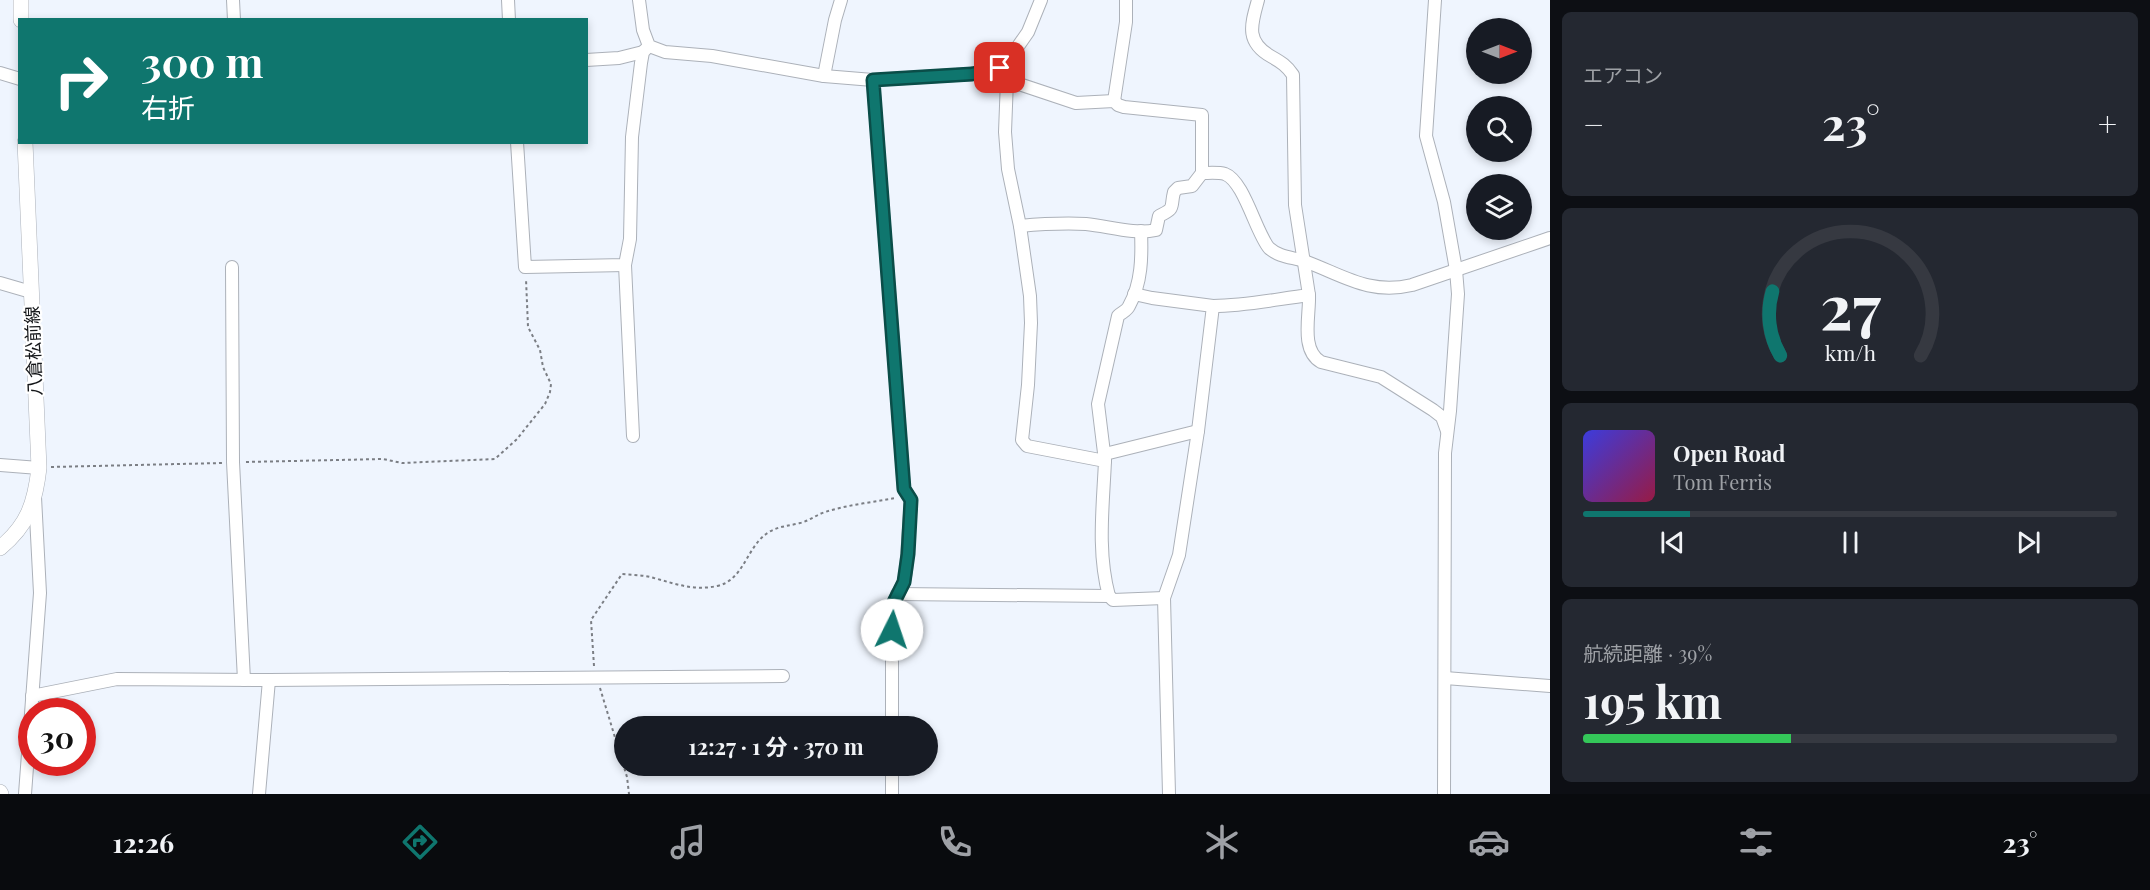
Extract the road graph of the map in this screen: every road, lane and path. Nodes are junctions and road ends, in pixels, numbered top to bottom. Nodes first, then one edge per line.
1 (21, 0) edge
2 (233, 0) edge
3 (508, 0) edge
4 (639, 0) edge
5 (841, 0) edge
6 (1041, 0) edge
7 (1126, 0) edge
8 (1258, 0) edge
9 (1434, 0) edge
10 (21, 18) edge
11 (234, 18) edge
12 (509, 18) edge
13 (646, 49) junction
14 (588, 60) edge
15 (1000, 68) junction
16 (0, 73) edge
17 (824, 76) junction
18 (18, 78) edge
19 (873, 80) junction
20 (1007, 80) junction
21 (1114, 101) junction
22 (25, 144) edge
23 (517, 144) edge
24 (1202, 173) junction
25 (1020, 226) junction
26 (1141, 231) junction
27 (1550, 238) edge
28 (1304, 261) junction
29 (625, 265) junction
30 (232, 267) dead end
31 (525, 267) junction
32 (1456, 270) junction
33 (0, 283) edge
34 (32, 292) junction
35 (1134, 294) junction
36 (1309, 295) junction
37 (1213, 306) junction
38 (1198, 431) junction
39 (1447, 432) junction
40 (633, 436) dead end
41 (1105, 457) junction
42 (233, 462) junction
43 (0, 465) edge
44 (39, 468) junction
45 (908, 495) junction
46 (35, 497) junction
47 (0, 548) edge
48 (897, 594) junction
49 (1109, 596) junction
50 (1164, 598) junction
51 (783, 676) dead end
52 (596, 677) junction
53 (1444, 678) junction
54 (244, 680) junction
55 (269, 680) junction
56 (1550, 686) edge
57 (32, 696) junction
58 (892, 716) edge
59 (892, 776) edge
60 (25, 794) edge
61 (259, 794) edge
62 (629, 794) edge
63 (892, 794) edge
64 (1169, 794) edge
65 (1444, 794) edge

1 - 10 main road
2 - 11 street
3 - 12 street
4 - 13 street
5 - 17 street
6 - 15 street
7 - 21 street
8 - 28 street
9 - 32 street
13 - 14 street
13 - 17 street
13 - 29 street
15 - 19 street
15 - 20 street
16 - 18 street
17 - 19 street
19 - 45 street
20 - 21 street
20 - 25 street
21 - 24 street
22 - 34 main road, 八倉松前線
23 - 31 street
24 - 26 street
24 - 28 street
25 - 26 street
25 - 41 street
26 - 35 street
27 - 32 street
28 - 32 street
28 - 36 street
29 - 31 street
29 - 40 street
30 - 42 street
31 - 42 path
32 - 39 street
33 - 34 street
34 - 44 main road, 八倉松前線
35 - 37 street
35 - 41 street
36 - 37 street
36 - 39 street
37 - 38 street
38 - 41 street
38 - 50 street
39 - 53 street
41 - 49 street
42 - 44 path
42 - 54 street
43 - 44 street
44 - 46 main road, 八倉松前線
45 - 48 street
45 - 52 path
46 - 47 main road, 八倉松前線
46 - 57 street
48 - 49 street
48 - 58 street
49 - 50 street
50 - 64 street
51 - 52 street
52 - 55 street
52 - 62 path
53 - 56 street
53 - 65 street
54 - 55 street
54 - 57 street
55 - 61 street
57 - 60 street
59 - 63 street

